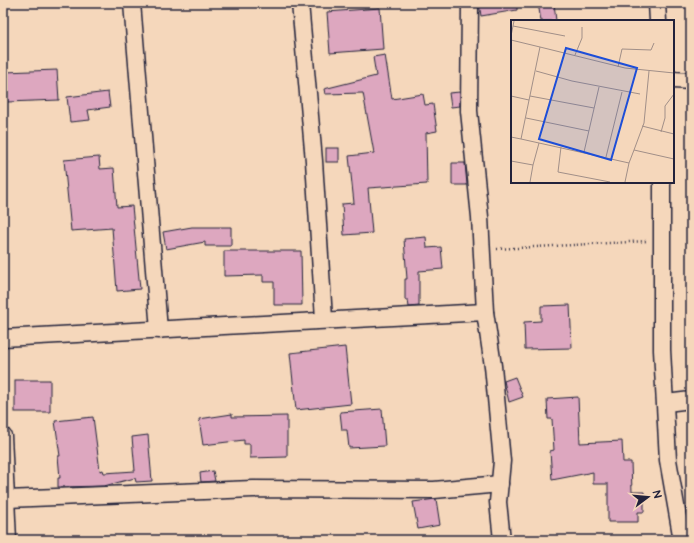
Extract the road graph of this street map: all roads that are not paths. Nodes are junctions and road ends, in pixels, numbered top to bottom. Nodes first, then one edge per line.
1 (132, 3) edge
2 (300, 3) edge
3 (470, 3) edge
4 (657, 3) edge
5 (658, 20) edge
6 (674, 80) edge
7 (691, 81) edge
8 (662, 183) edge
9 (485, 312) junction
10 (324, 320) junction
11 (159, 330) junction
12 (3, 338) edge
13 (691, 400) edge
14 (666, 403) junction
15 (3, 436) edge
16 (500, 484) junction
17 (7, 499) junction
18 (8, 540) edge
19 (502, 540) edge
20 (682, 540) edge

1 - 11 street
2 - 10 street
3 - 9 street
4 - 5 street
6 - 7 street
8 - 14 street
9 - 10 street
9 - 16 street
10 - 11 street
11 - 12 street
13 - 14 street
14 - 20 street
15 - 17 street
16 - 17 street
16 - 19 street
17 - 18 street

